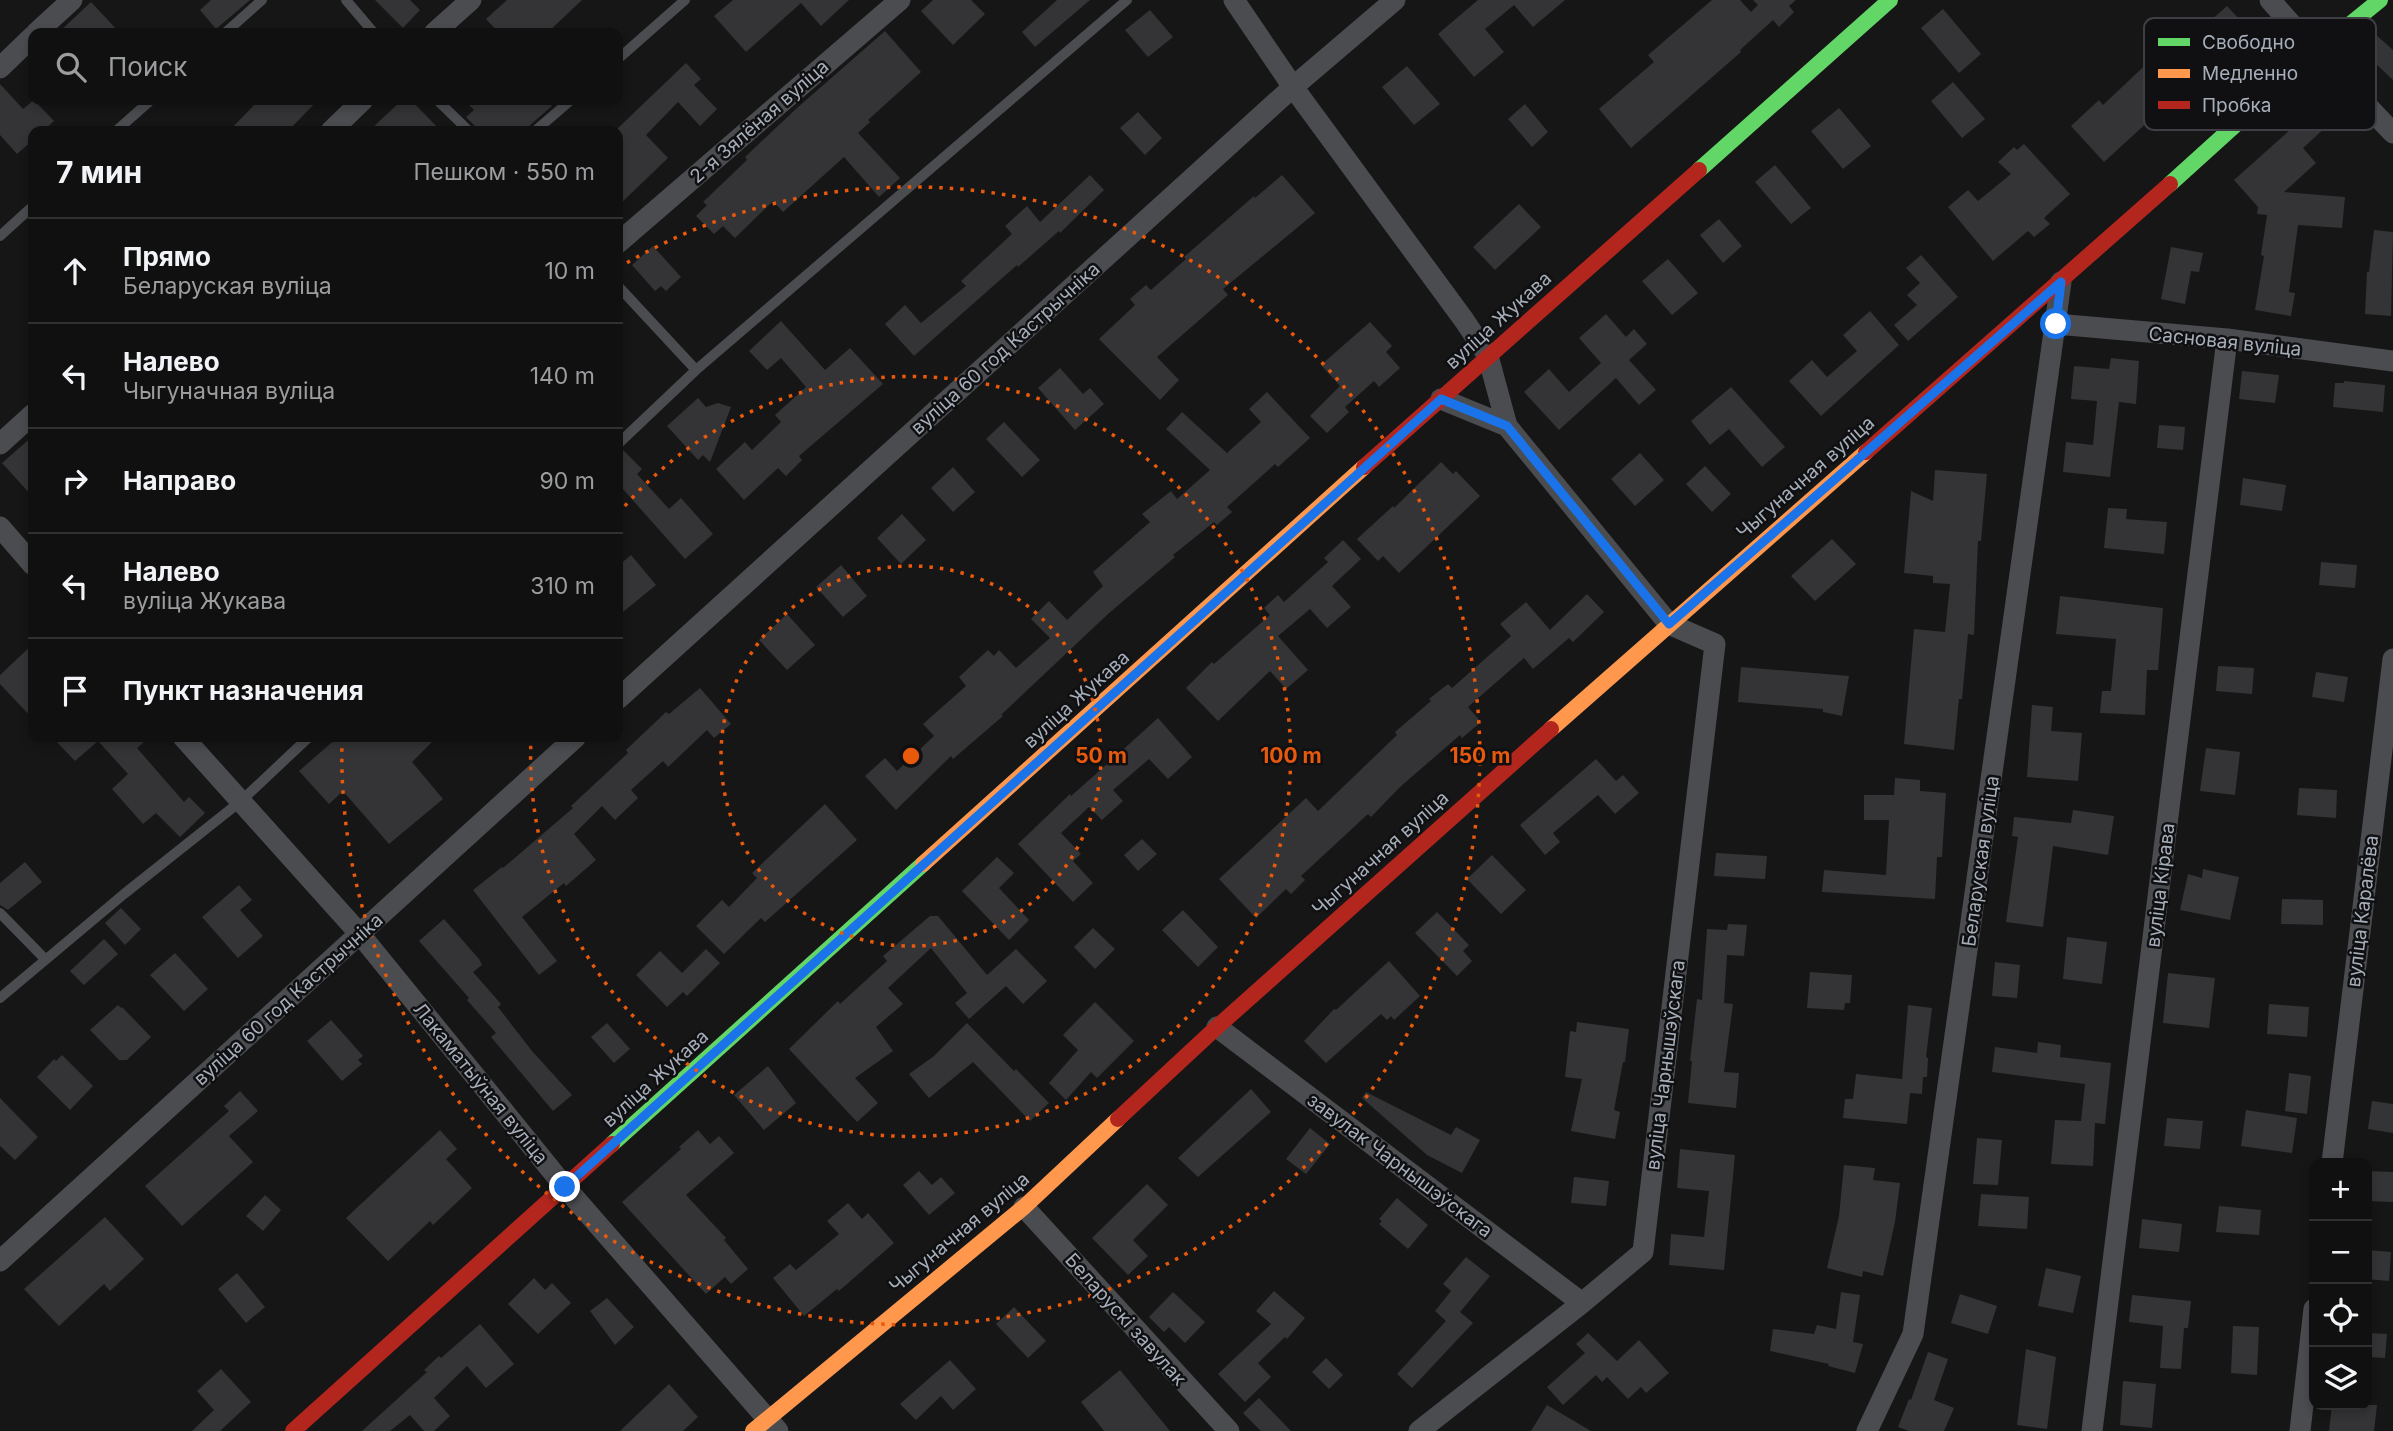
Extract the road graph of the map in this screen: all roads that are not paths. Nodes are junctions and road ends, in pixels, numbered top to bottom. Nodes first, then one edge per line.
1 (72, 0) edge
2 (262, 0) edge
3 (346, 0) edge
4 (471, 0) edge
5 (685, 0) edge
6 (900, 0) edge
7 (1127, 0) edge
8 (1234, 0) edge
9 (1395, 0) edge
10 (1889, 0) edge
11 (2270, 0) edge
12 (2380, 0) edge
13 (2286, 18) edge
14 (2358, 18) edge
15 (42, 28) edge
16 (231, 28) edge
17 (370, 28) edge
18 (440, 28) edge
19 (28, 42) edge
20 (623, 55) edge
21 (0, 68) edge
22 (1293, 87) junction
23 (145, 105) edge
24 (358, 105) edge
25 (442, 105) edge
26 (565, 105) edge
27 (2376, 115) edge
28 (122, 126) edge
29 (336, 126) edge
30 (464, 126) edge
31 (541, 126) edge
32 (2230, 130) edge
33 (2393, 133) edge
34 (28, 211) edge
35 (0, 236) edge
36 (623, 239) edge
37 (2061, 282) junction
38 (623, 291) edge
39 (2056, 324) junction
40 (2227, 339) junction
41 (1488, 356) junction
42 (2393, 361) edge
43 (696, 370) junction
44 (1441, 399) junction
45 (28, 419) edge
46 (1507, 426) junction
47 (623, 439) edge
48 (0, 444) edge
49 (0, 527) edge
50 (28, 559) edge
51 (1669, 624) junction
52 (2393, 659) edge
53 (623, 694) edge
54 (188, 742) edge
55 (304, 742) edge
56 (570, 742) edge
57 (241, 801) junction
58 (0, 913) edge
59 (359, 933) junction
60 (45, 959) junction
61 (0, 998) edge
62 (1217, 1027) junction
63 (2333, 1158) edge
64 (565, 1187) junction
65 (1024, 1207) junction
66 (0, 1261) edge
67 (1582, 1303) junction
68 (2310, 1347) edge
69 (766, 1426) edge
70 (293, 1431) edge
71 (1229, 1431) edge
72 (1419, 1431) edge
73 (1867, 1431) edge
74 (2092, 1431) edge
75 (2300, 1431) edge

1 - 15 street
2 - 16 lane
3 - 17 lane
4 - 18 street
5 - 20 lane
6 - 36 street, 2-я Зялёная вуліца
7 - 43 lane
8 - 22 street
9 - 22 street, вуліца 60 год Кастрычніка
10 - 41 street, вуліца Жукава
11 - 13 street
12 - 14 street, Чыгуначная вуліца
19 - 21 street
22 - 41 street
22 - 53 street, вуліца 60 год Кастрычніка
23 - 28 lane
24 - 29 street
25 - 30 lane
26 - 31 lane
27 - 33 street
32 - 37 street, Чыгуначная вуліца
34 - 35 lane
37 - 39 street, Беларуская вуліца
37 - 51 street, Чыгуначная вуліца
38 - 43 lane
39 - 40 street, Сасновая вуліца
39 - 73 street, Беларуская вуліца
40 - 42 street, Сасновая вуліца
40 - 74 street, вуліца Кірава
41 - 44 street, вуліца Жукава
41 - 46 street
43 - 47 lane
44 - 46 street
44 - 64 street, вуліца Жукава
45 - 48 street
46 - 51 street
49 - 50 street
51 - 62 street, Чыгуначная вуліца
51 - 67 street, вуліца Чарнышэўскага
52 - 63 street, вуліца Каралёва
54 - 57 street, Лакаматыўная вуліца
55 - 57 lane
56 - 59 street, вуліца 60 год Кастрычніка
57 - 59 street, Лакаматыўная вуліца
57 - 60 lane
58 - 60 lane
59 - 64 street, Лакаматыўная вуліца
59 - 66 street, вуліца 60 год Кастрычніка
60 - 61 lane
62 - 65 street, Чыгуначная вуліца
62 - 67 street, завулак Чарнышэўскага
64 - 69 street, Лакаматыўная вуліца
64 - 70 street, вуліца Жукава
65 - 69 street, Чыгуначная вуліца
65 - 71 street, Беларускі завулак
67 - 72 street, вуліца Чарнышэўскага
68 - 75 street

